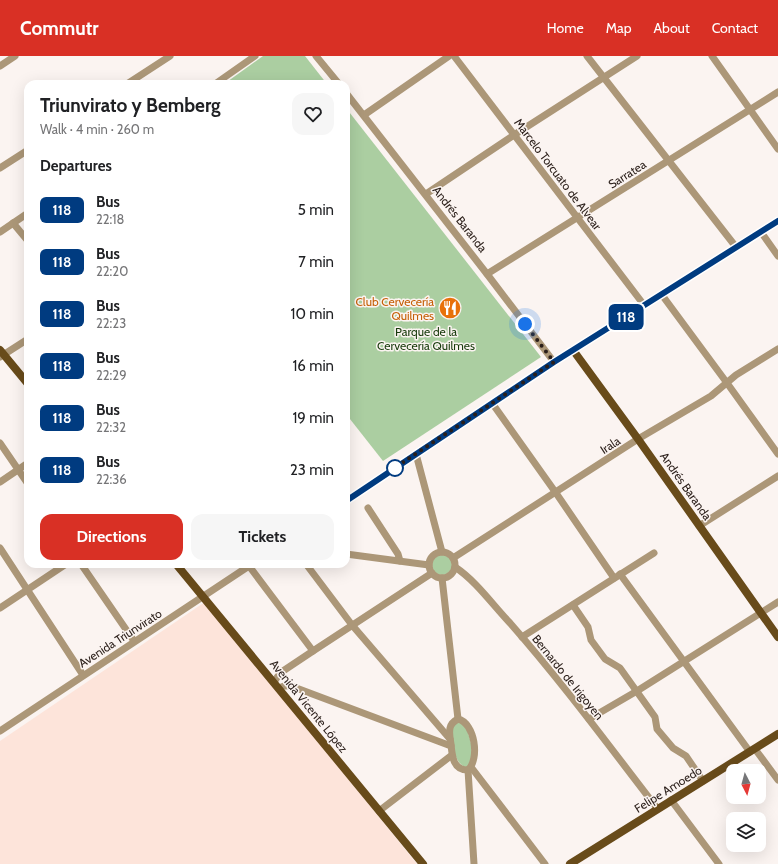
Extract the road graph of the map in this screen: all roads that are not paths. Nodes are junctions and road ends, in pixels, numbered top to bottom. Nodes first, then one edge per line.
1 (6, 56) edge
2 (15, 56) edge
3 (170, 56) edge
4 (255, 56) edge
5 (316, 56) edge
6 (449, 56) edge
7 (454, 56) edge
8 (587, 56) edge
9 (637, 56) edge
10 (712, 56) edge
11 (0, 64) edge
12 (603, 78) junction
13 (133, 80) edge
14 (221, 80) edge
15 (336, 80) edge
16 (778, 92) edge
17 (350, 98) edge
18 (750, 110) junction
19 (364, 115) junction
20 (514, 135) junction
21 (778, 149) edge
22 (24, 153) edge
23 (668, 161) junction
24 (0, 168) edge
25 (426, 194) junction
26 (24, 216) edge
27 (577, 218) junction
28 (778, 221) edge
29 (13, 223) junction
30 (0, 232) edge
31 (761, 232) junction
32 (24, 236) edge
33 (736, 247) junction
34 (778, 256) edge
35 (488, 274) junction
36 (662, 295) junction
37 (644, 305) junction
38 (24, 341) edge
39 (778, 349) edge
40 (573, 350) junction
41 (1, 354) edge
42 (554, 362) junction
43 (24, 380) edge
44 (727, 383) junction
45 (492, 403) junction
46 (638, 439) junction
47 (0, 443) edge
48 (416, 454) junction
49 (778, 454) edge
50 (24, 466) edge
51 (18, 470) junction
52 (778, 476) edge
53 (24, 478) edge
54 (0, 482) edge
55 (556, 493) junction
56 (350, 498) edge
57 (368, 508) dead end
58 (699, 526) junction
59 (0, 548) edge
60 (442, 552) junction
61 (654, 553) dead end
62 (350, 555) edge
63 (453, 558) junction
64 (400, 561) junction
65 (429, 565) junction
66 (455, 567) junction
67 (60, 568) edge
68 (85, 568) edge
69 (179, 568) edge
70 (245, 568) edge
71 (252, 568) edge
72 (310, 568) edge
73 (432, 573) junction
74 (617, 576) junction
75 (442, 578) junction
76 (27, 590) junction
77 (203, 596) junction
78 (778, 602) edge
79 (573, 605) junction
80 (0, 608) edge
81 (761, 612) junction
82 (352, 625) junction
83 (522, 637) junction
84 (778, 637) edge
85 (134, 641) junction
86 (312, 651) junction
87 (684, 662) junction
88 (83, 675) junction
89 (276, 685) junction
90 (637, 691) junction
91 (458, 719) junction
92 (589, 719) junction
93 (0, 731) edge
94 (778, 734) edge
95 (450, 742) junction
96 (752, 750) junction
97 (452, 755) junction
98 (470, 768) junction
99 (778, 780) edge
100 (703, 781) junction
101 (670, 800) junction
102 (658, 808) junction
103 (379, 811) junction
104 (423, 864) edge
105 (474, 864) edge
106 (545, 864) edge
107 (570, 864) edge
108 (719, 864) edge

1 - 11 street
2 - 11 street
3 - 13 street
4 - 14 street
5 - 15 street
6 - 19 street
7 - 20 street, Marcelo Torcuato de Alvear
8 - 12 street
9 - 12 street
10 - 18 street
12 - 20 street
12 - 23 street
16 - 18 street, Sarratea
17 - 19 street, Andrés Baranda
18 - 21 street
18 - 23 street, Sarratea
19 - 25 street, Andrés Baranda
20 - 25 street
20 - 27 street, Marcelo Torcuato de Alvear
22 - 24 street
23 - 27 street, Sarratea
23 - 33 street
25 - 35 street, Andrés Baranda
26 - 29 street
27 - 35 street, Sarratea
27 - 37 street, Marcelo Torcuato de Alvear
28 - 31 street
29 - 30 street
29 - 32 street
31 - 33 street
31 - 34 street
33 - 36 street
35 - 42 street, Andrés Baranda
36 - 37 street
36 - 44 street
37 - 40 street
38 - 41 street
39 - 44 street, Irala
40 - 42 street
40 - 46 main road, Andrés Baranda
41 - 43 main road
42 - 45 street
44 - 46 street, Irala
44 - 49 street
45 - 48 street
45 - 55 street
46 - 55 street, Irala
46 - 58 main road, Andrés Baranda
47 - 51 street
48 - 56 street
48 - 60 street
50 - 51 street
51 - 53 street
51 - 54 street
52 - 58 street
55 - 63 street, Irala
55 - 74 street
57 - 64 street
58 - 81 main road, Andrés Baranda
59 - 76 street
60 - 63 street
60 - 65 street
61 - 74 street
62 - 64 street
63 - 66 street
64 - 65 street
65 - 73 street
66 - 75 street
66 - 83 street, Bernardo de Irigoyen
67 - 76 street
68 - 85 street
69 - 77 main road, Avenida Vicente López
70 - 77 street, Avenida Triunvirato
71 - 86 street
72 - 82 street
73 - 75 street
73 - 82 street
74 - 79 street
74 - 87 street
75 - 91 street
76 - 80 street
76 - 88 street
77 - 85 street, Avenida Triunvirato
77 - 89 main road, Avenida Vicente López
78 - 81 street
79 - 83 street
79 - 90 street
81 - 84 main road, Andrés Baranda
81 - 87 street
82 - 86 street
82 - 95 street
83 - 92 street, Bernardo de Irigoyen
85 - 88 street, Avenida Triunvirato
86 - 89 street
87 - 90 street
87 - 96 street
88 - 93 street, Avenida Triunvirato
89 - 95 street
89 - 103 main road, Avenida Vicente López
90 - 92 street
90 - 100 street
91 - 95 street
91 - 98 street
92 - 102 street, Bernardo de Irigoyen
94 - 96 main road, Felipe Amoedo
95 - 97 street
96 - 99 street
96 - 100 main road, Felipe Amoedo
97 - 98 street
97 - 103 street
98 - 105 street
98 - 106 street
100 - 101 main road, Felipe Amoedo
101 - 102 main road, Felipe Amoedo
101 - 108 street
102 - 107 main road, Felipe Amoedo
103 - 104 main road, Avenida Vicente López

